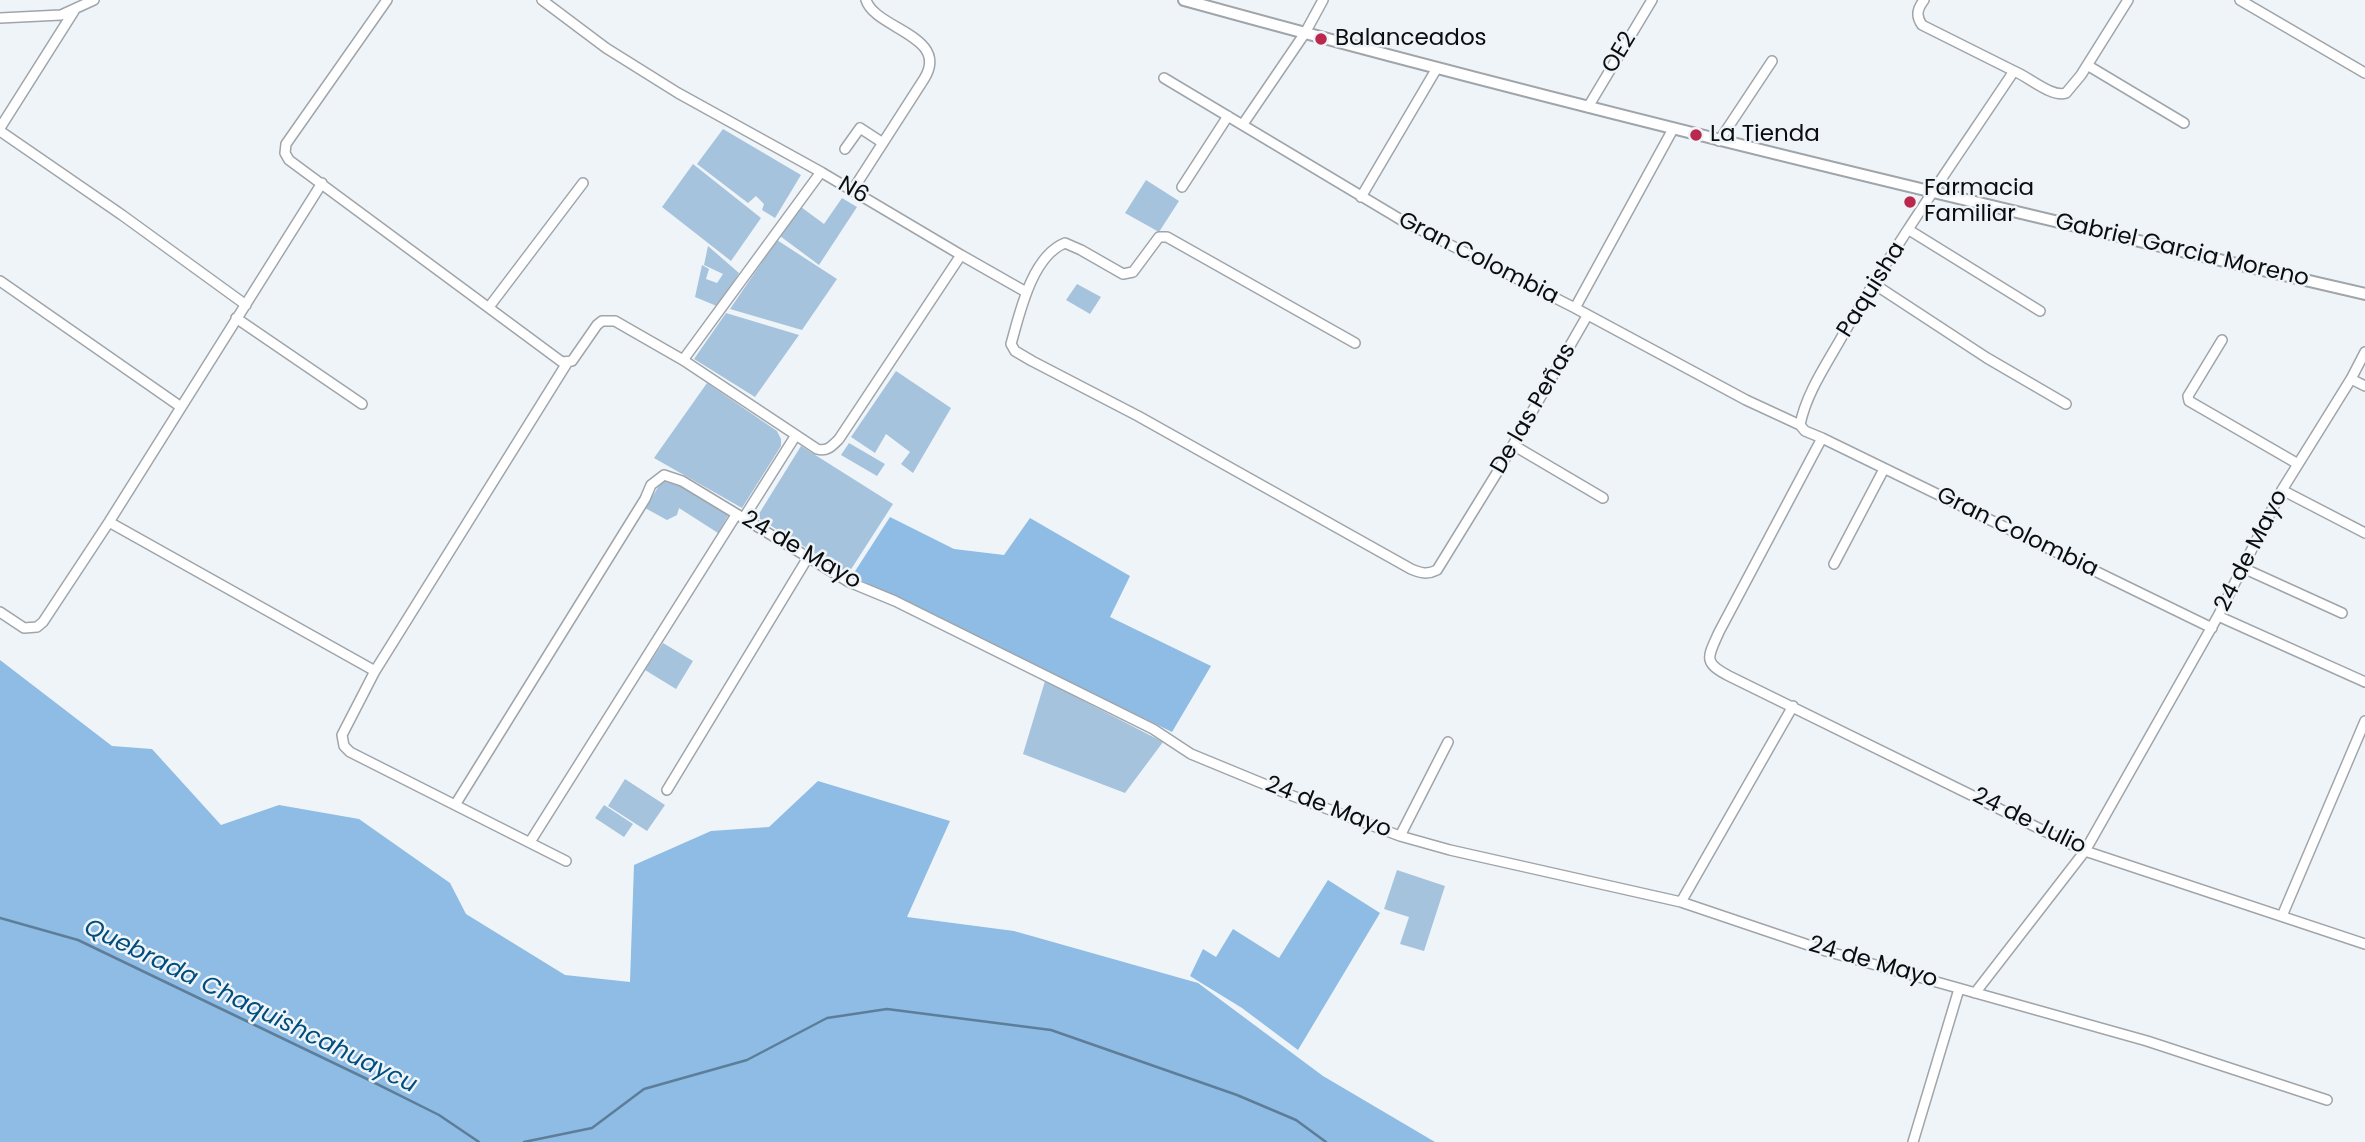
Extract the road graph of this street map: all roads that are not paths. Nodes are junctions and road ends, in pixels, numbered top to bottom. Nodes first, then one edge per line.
1 (94, 0) edge
2 (387, 0) edge
3 (542, 0) edge
4 (866, 0) edge
5 (1184, 0) edge
6 (1323, 0) edge
7 (1652, 0) edge
8 (1924, 0) edge
9 (2128, 0) edge
10 (2240, 0) edge
11 (74, 11) junction
12 (0, 18) edge
13 (1305, 33) junction
14 (1772, 61) dead end
15 (2087, 65) junction
16 (1437, 68) junction
17 (2014, 71) junction
18 (2365, 73) edge
19 (1164, 78) dead end
20 (1588, 107) junction
21 (1228, 116) junction
22 (2184, 123) dead end
23 (1243, 124) junction
24 (1673, 129) junction
25 (0, 130) edge
26 (1719, 141) junction
27 (883, 143) junction
28 (845, 149) dead end
29 (821, 172) junction
30 (322, 183) junction
31 (583, 183) dead end
32 (1182, 187) dead end
33 (852, 191) junction
34 (1934, 192) junction
35 (1361, 197) junction
36 (1909, 230) junction
37 (961, 255) junction
38 (0, 281) edge
39 (1874, 284) junction
40 (1026, 292) junction
41 (2365, 294) edge
42 (246, 305) junction
43 (489, 307) junction
44 (1575, 308) junction
45 (2040, 311) dead end
46 (1587, 316) junction
47 (236, 318) junction
48 (2222, 340) dead end
49 (1355, 343) dead end
50 (2365, 352) edge
51 (683, 360) junction
52 (567, 363) junction
53 (2351, 379) junction
54 (2365, 386) edge
55 (362, 404) dead end
56 (2066, 404) dead end
57 (180, 407) junction
58 (1800, 425) junction
59 (796, 435) junction
60 (1822, 438) junction
61 (1513, 445) junction
62 (2298, 464) junction
63 (1884, 469) junction
64 (2282, 490) junction
65 (1603, 498) dead end
66 (735, 514) junction
67 (109, 522) junction
68 (2365, 533) edge
69 (807, 559) junction
70 (1834, 564) dead end
71 (2243, 568) junction
72 (0, 612) edge
73 (2342, 613) dead end
74 (2218, 616) junction
75 (2212, 628) junction
76 (375, 671) junction
77 (2365, 682) edge
78 (1793, 706) junction
79 (2365, 721) edge
80 (1448, 742) dead end
81 (667, 790) dead end
82 (455, 805) junction
83 (1400, 836) junction
84 (530, 842) junction
85 (2085, 851) junction
86 (565, 861) dead end
87 (1681, 902) junction
88 (2282, 916) junction
89 (2365, 944) edge
90 (1959, 989) junction
91 (1975, 993) junction
92 (2327, 1100) dead end
93 (1913, 1142) edge

1 - 11 street
2 - 30 street
3 - 29 street, N6
4 - 27 street
5 - 13 street, Gabriel Garcia Moreno
6 - 13 street
7 - 20 street, OE2
8 - 17 street
9 - 15 street
10 - 18 street
11 - 12 street
11 - 25 street
13 - 16 street, Gabriel Garcia Moreno
13 - 23 street
14 - 26 street
15 - 17 street
15 - 22 street
16 - 20 street, Gabriel Garcia Moreno
16 - 35 street
17 - 34 street, Paquisha
19 - 21 street, Gran Colombia
20 - 24 street, Gabriel Garcia Moreno
21 - 23 street, Gran Colombia
21 - 32 street
23 - 35 street, Gran Colombia
24 - 26 street, Gabriel Garcia Moreno
24 - 44 street
25 - 42 street
26 - 34 street, Gabriel Garcia Moreno
27 - 28 street
27 - 33 street
29 - 33 street, N6
29 - 51 street
30 - 42 street
30 - 43 street
31 - 43 street
33 - 37 street, N6
34 - 36 street, Paquisha
34 - 41 street, Gabriel Garcia Moreno
35 - 44 street, Gran Colombia
36 - 39 street, Paquisha
36 - 45 street
37 - 40 street, N6
37 - 59 street
38 - 57 street
39 - 56 street
39 - 58 street, Paquisha
40 - 49 street
40 - 61 street, De las Peñas
42 - 47 street
43 - 52 street
44 - 46 street, Gran Colombia
46 - 58 street, Gran Colombia
46 - 61 street, De las Peñas
47 - 55 street
47 - 57 street
48 - 62 street
50 - 53 street, 24 de Mayo
51 - 52 street
51 - 59 street
52 - 76 street
53 - 54 street
53 - 62 street, 24 de Mayo
57 - 67 street
58 - 60 street
59 - 66 street
60 - 63 street, Gran Colombia
60 - 78 street, 24 de Julio
61 - 65 street
62 - 64 street, 24 de Mayo
63 - 70 street
63 - 75 street, Gran Colombia
64 - 68 street
64 - 71 street, 24 de Mayo
66 - 69 street, 24 de Mayo
66 - 82 street, 24 de Mayo
66 - 84 street
67 - 72 street
67 - 76 street
69 - 81 street
69 - 83 street, 24 de Mayo
71 - 73 street
71 - 74 street, 24 de Mayo
74 - 75 street, 24 de Mayo
74 - 77 street
75 - 85 street, 24 de Mayo
76 - 82 street
78 - 85 street, 24 de Julio
78 - 87 street
79 - 88 street
80 - 83 street
82 - 84 street
83 - 87 street, 24 de Mayo
84 - 86 street
85 - 88 street, 24 de Julio
85 - 91 street, 24 de Mayo
87 - 90 street, 24 de Mayo
88 - 89 street, 24 de Julio
90 - 91 street, 24 de Mayo
90 - 93 street
91 - 92 street, 24 de Mayo

